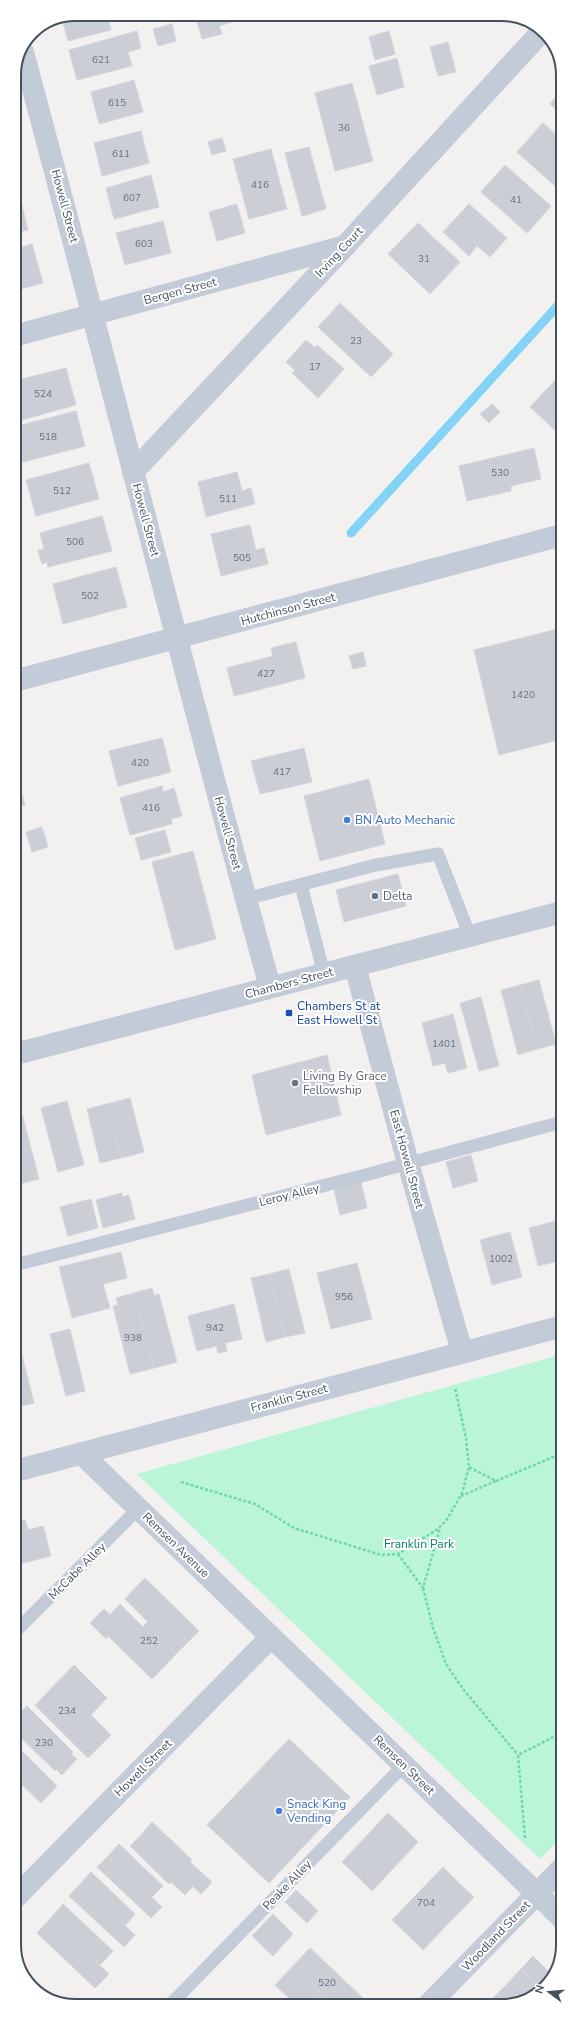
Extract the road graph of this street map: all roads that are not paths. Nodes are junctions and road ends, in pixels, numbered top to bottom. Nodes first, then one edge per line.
1 (539, 35) edge
2 (25, 55) edge
3 (345, 246) junction
4 (94, 315) junction
5 (21, 334) edge
6 (133, 472) junction
7 (556, 538) edge
8 (177, 639) junction
9 (21, 679) edge
10 (301, 885) junction
11 (245, 899) junction
12 (556, 914) edge
13 (470, 936) junction
14 (355, 966) junction
15 (324, 974) junction
16 (270, 987) junction
17 (21, 1052) edge
18 (556, 1124) edge
19 (408, 1163) junction
20 (21, 1263) edge
21 (556, 1328) edge
22 (462, 1352) junction
23 (81, 1453) junction
24 (21, 1469) edge
25 (138, 1509) junction
26 (21, 1626) edge
27 (271, 1637) junction
28 (404, 1765) junction
29 (556, 1874) edge
30 (21, 1892) edge
31 (537, 1893) junction
32 (556, 1912) edge
33 (176, 1999) edge
34 (434, 1999) edge

1 - 3 street, Irving Court
2 - 4 street, Howell Street
3 - 4 street, Bergen Street
3 - 6 street, Irving Court
4 - 5 street, Bergen Street
4 - 6 street, Howell Street
6 - 8 street, Howell Street
7 - 8 street, Hutchinson Street
8 - 9 street, Hutchinson Street
8 - 11 street, Howell Street
10 - 11 lane
10 - 13 lane
10 - 15 lane
11 - 16 street, Howell Street
12 - 13 street, Chambers Street
13 - 14 street, Chambers Street
14 - 15 street, Chambers Street
14 - 19 street, East Howell Street
15 - 16 street, Chambers Street
16 - 17 street, Chambers Street
18 - 19 lane, Leroy Alley
19 - 20 lane, Leroy Alley
19 - 22 street, East Howell Street
21 - 22 street, Franklin Street
22 - 23 street, Franklin Street
23 - 24 street, Franklin Street
23 - 25 street, Remsen Avenue
25 - 26 lane, McCabe Alley
25 - 27 street, Remsen Avenue
27 - 28 street, Remsen Street
27 - 30 street, Howell Street
28 - 31 street, Remsen Street
28 - 33 lane, Peake Alley
29 - 31 street, Woodland Street
31 - 32 street
31 - 34 street, Woodland Street

